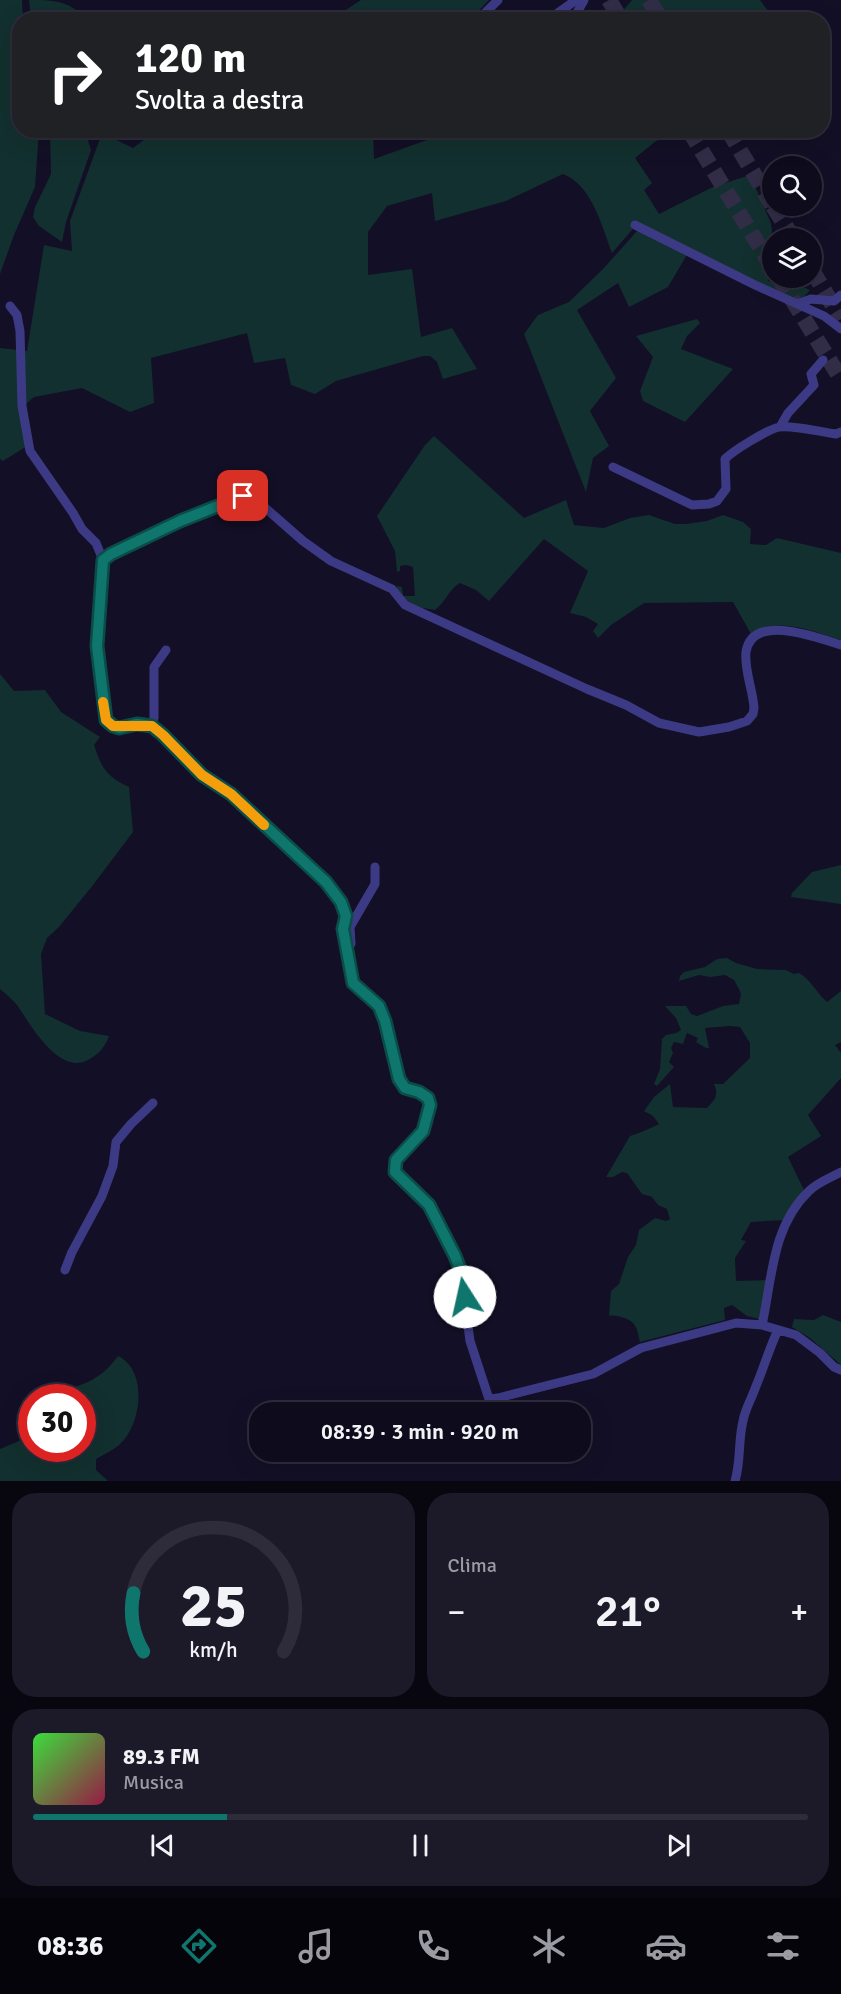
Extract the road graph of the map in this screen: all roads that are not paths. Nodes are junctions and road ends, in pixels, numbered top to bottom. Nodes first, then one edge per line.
1 (498, 0) edge
2 (576, 0) edge
3 (486, 12) edge
4 (559, 12) edge
5 (635, 225) dead end
6 (841, 295) edge
7 (798, 304) junction
8 (10, 306) dead end
9 (841, 329) edge
10 (823, 360) dead end
11 (780, 427) junction
12 (841, 432) edge
13 (613, 467) dead end
14 (103, 560) junction
15 (841, 645) edge
16 (166, 650) dead end
17 (152, 726) junction
18 (375, 867) dead end
19 (351, 972) junction
20 (153, 1103) dead end
21 (841, 1172) edge
22 (65, 1270) dead end
23 (762, 1325) junction
24 (778, 1330) junction
25 (841, 1370) edge
26 (735, 1481) edge

1 - 3 street
2 - 4 street
5 - 7 street
6 - 7 street
7 - 9 street
8 - 14 street
10 - 11 street
11 - 12 street
11 - 13 street
14 - 15 street
14 - 17 street
16 - 17 street
17 - 19 street
18 - 19 street
19 - 23 street
20 - 22 street
21 - 23 street
23 - 24 street
24 - 25 street
24 - 26 street

